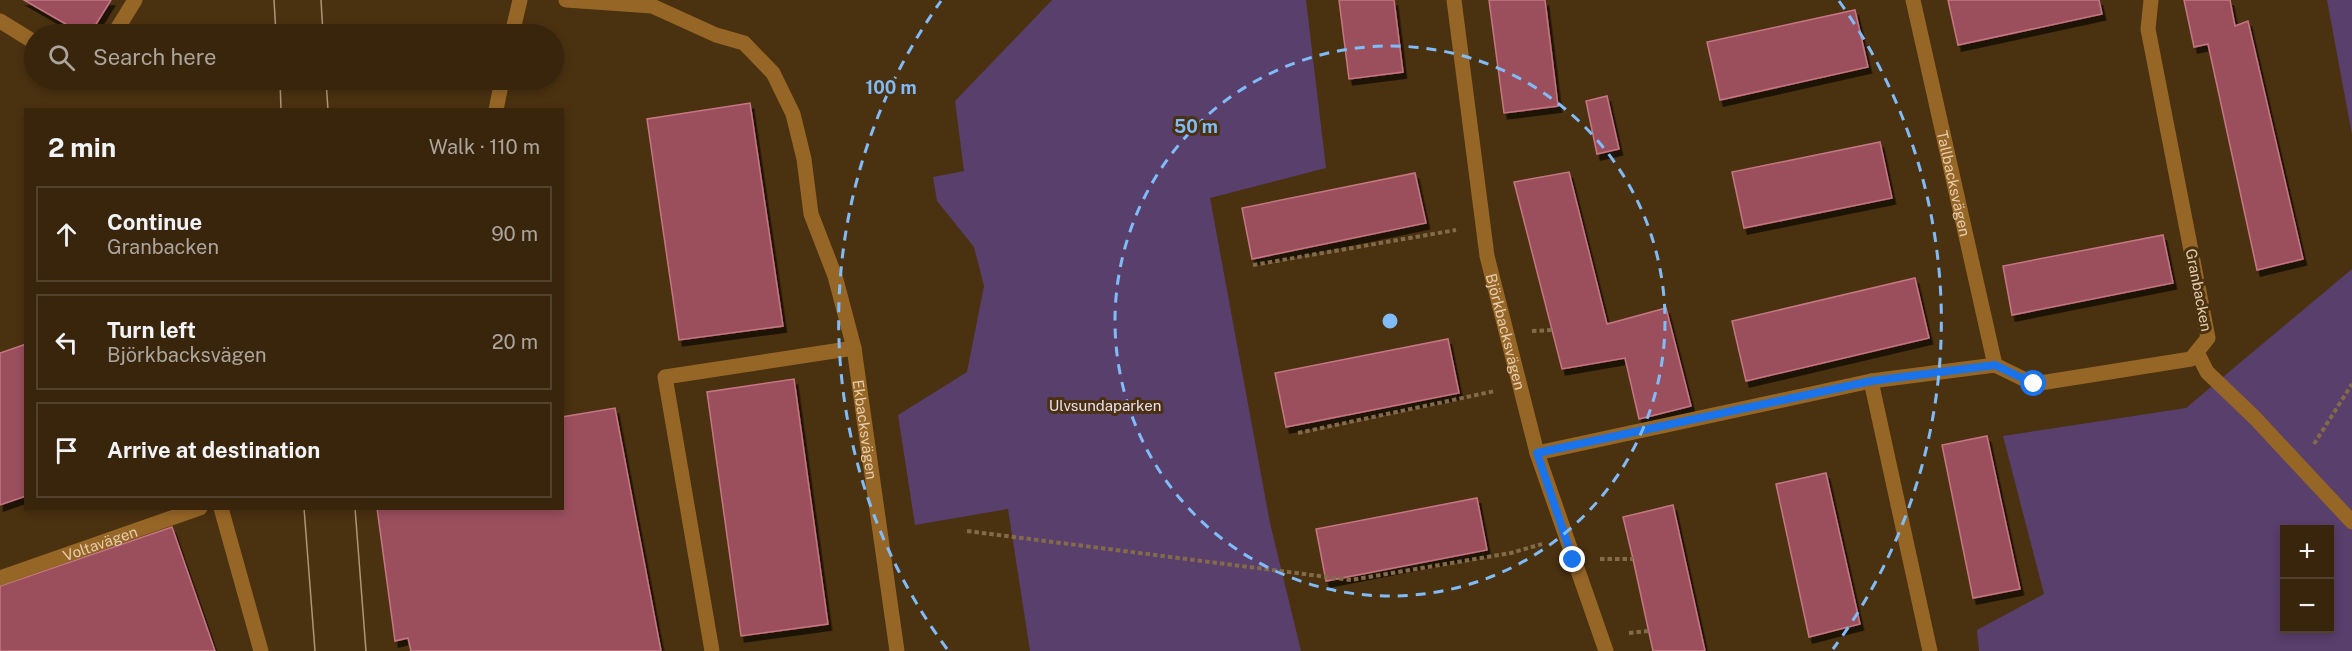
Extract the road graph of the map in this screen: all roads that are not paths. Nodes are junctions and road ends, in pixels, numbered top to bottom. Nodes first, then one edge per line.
1 (135, 0) edge
2 (520, 0) edge
3 (566, 0) edge
4 (1454, 0) edge
5 (1913, 0) edge
6 (2151, 0) edge
7 (0, 21) edge
8 (120, 24) edge
9 (514, 24) edge
10 (24, 36) edge
11 (500, 90) edge
12 (496, 108) edge
13 (854, 348) junction
14 (2197, 352) junction
15 (1995, 365) junction
16 (1871, 381) junction
17 (1537, 453) junction
18 (194, 510) edge
19 (221, 510) edge
20 (2352, 522) edge
21 (0, 578) edge
22 (261, 651) edge
23 (712, 651) edge
24 (897, 651) edge
25 (1606, 651) edge
26 (1930, 651) edge

1 - 8 street
2 - 9 street
3 - 13 street, Ekbacksvägen
4 - 17 street, Björkbacksvägen
5 - 15 street, Tallbacksvägen
6 - 14 street, Granbacken
7 - 10 street
11 - 12 street
13 - 23 street
13 - 24 street, Ekbacksvägen
14 - 15 street, Granbacken
14 - 20 street
15 - 16 street
16 - 17 street
16 - 26 street
17 - 25 street, Björkbacksvägen
18 - 21 street, Voltavägen
19 - 22 street

